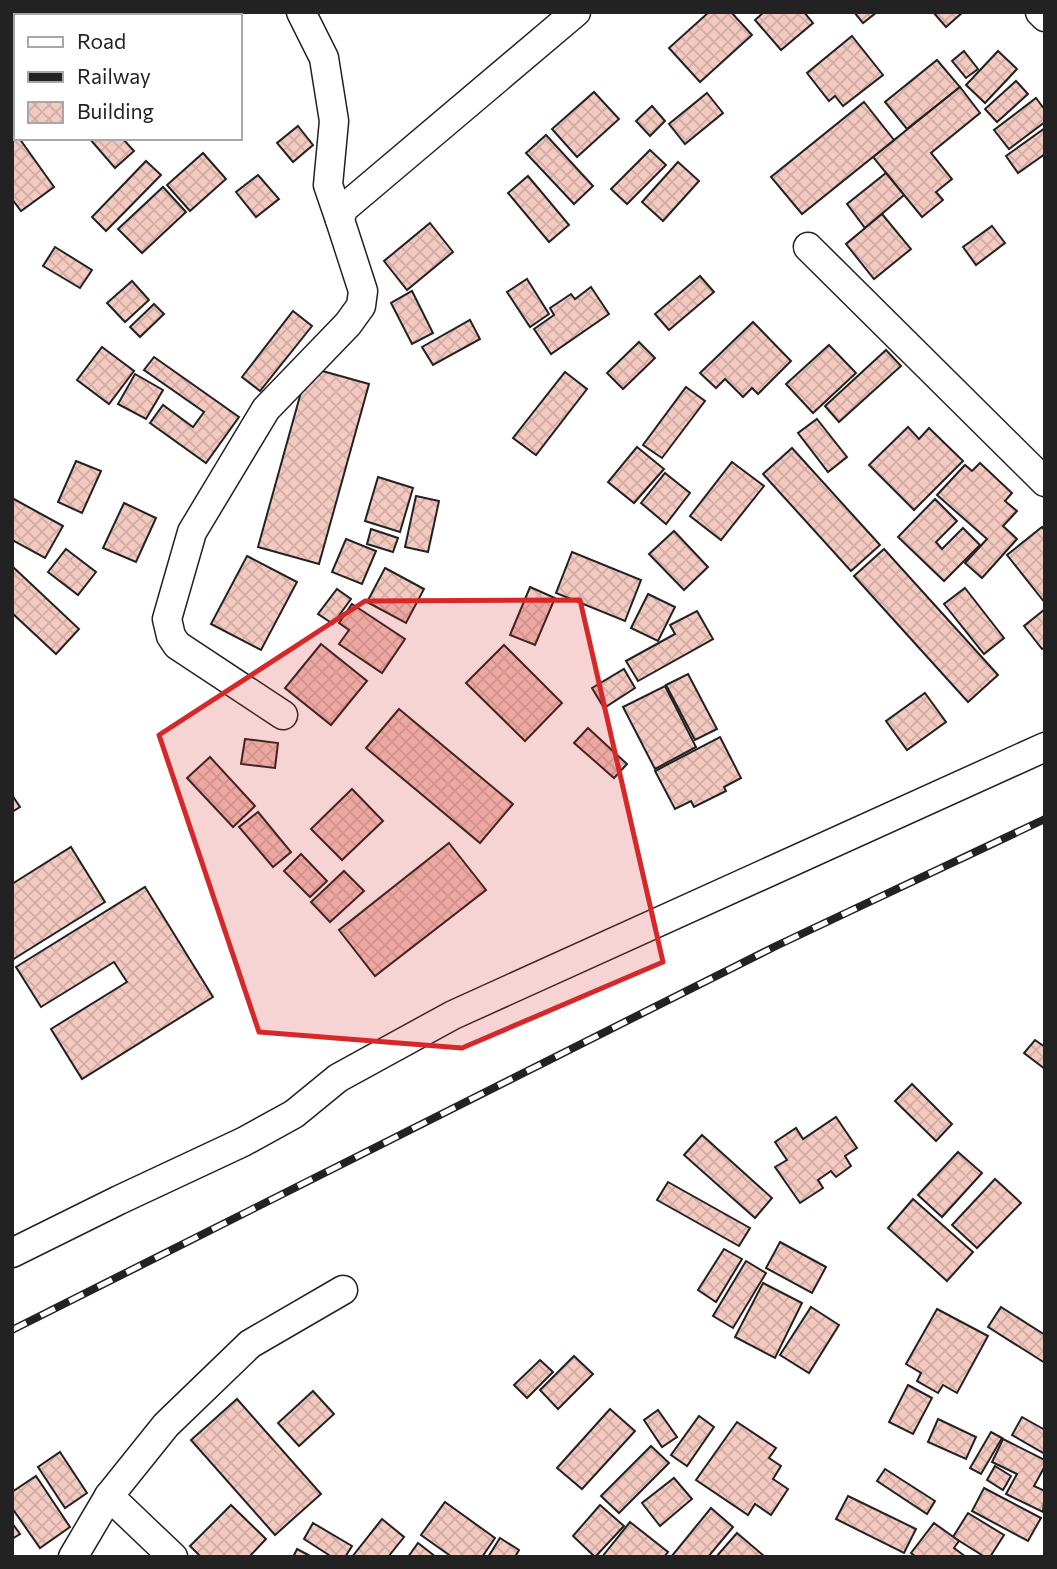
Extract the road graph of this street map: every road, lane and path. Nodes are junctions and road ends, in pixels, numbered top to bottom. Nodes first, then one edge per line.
1 (301, 12) edge
2 (576, 12) edge
3 (1040, 12) edge
4 (1045, 17) edge
5 (340, 219) junction
6 (808, 247) dead end
7 (1045, 482) edge
8 (283, 715) dead end
9 (1045, 747) edge
10 (12, 1253) edge
11 (343, 1290) dead end
12 (109, 1496) junction
13 (73, 1557) edge
14 (173, 1557) edge

1 - 5 street
2 - 5 street
3 - 4 street
5 - 8 street
6 - 7 street
9 - 10 street
11 - 12 street
12 - 13 street
12 - 14 street

